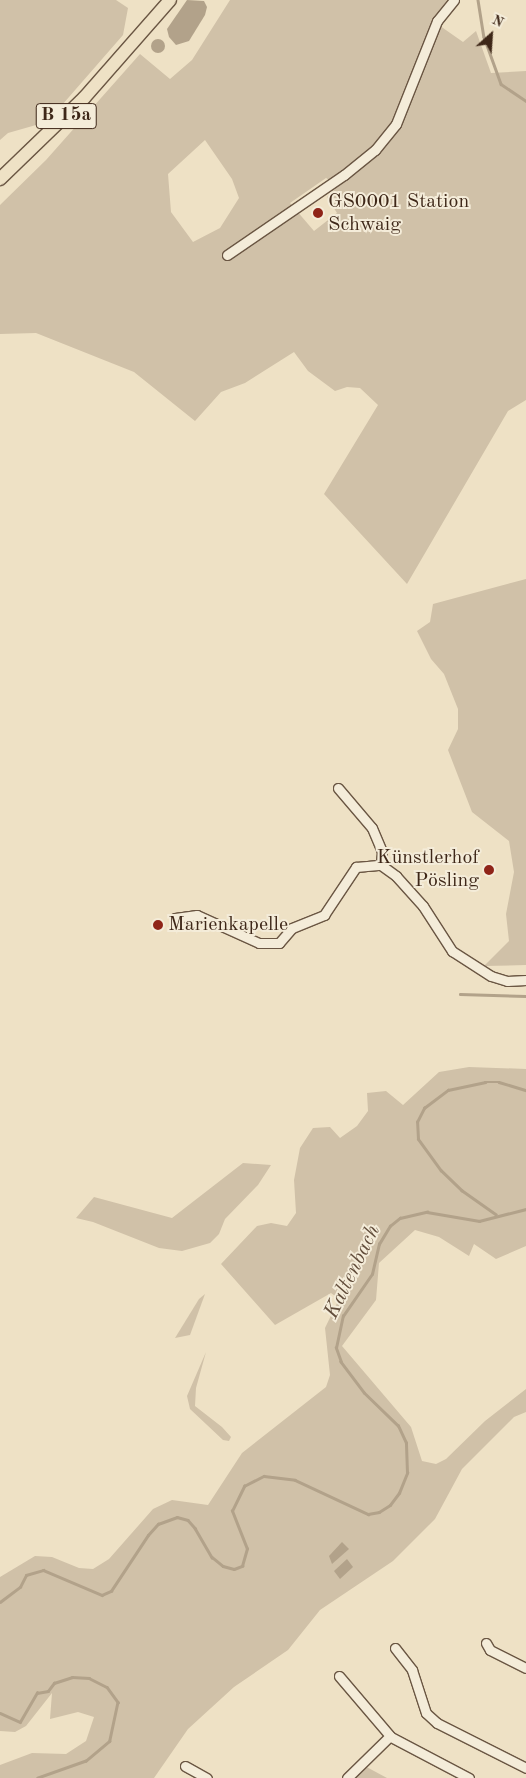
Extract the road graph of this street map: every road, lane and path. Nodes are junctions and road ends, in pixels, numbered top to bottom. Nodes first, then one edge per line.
1 (170, 0) edge
2 (454, 0) edge
3 (0, 179) edge
4 (227, 255) dead end
5 (338, 788) dead end
6 (381, 864) junction
7 (175, 918) dead end
8 (526, 980) edge
9 (486, 1643) dead end
10 (395, 1648) dead end
11 (526, 1668) edge
12 (339, 1676) dead end
13 (390, 1736) junction
14 (185, 1766) dead end
15 (526, 1768) edge
16 (207, 1778) edge
17 (348, 1778) edge
18 (469, 1778) edge

1 - 3 highway, B 15a
2 - 4 street
5 - 6 street
6 - 7 street
6 - 8 street
9 - 11 street
10 - 15 street
12 - 13 street
13 - 17 street
13 - 18 street
14 - 16 street

